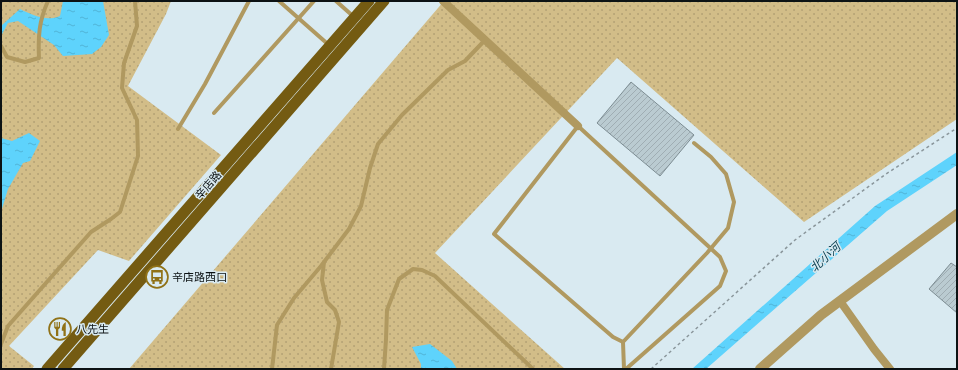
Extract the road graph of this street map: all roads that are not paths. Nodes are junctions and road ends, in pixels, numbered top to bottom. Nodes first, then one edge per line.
1 (48, 1) edge
2 (135, 1) edge
3 (249, 1) edge
4 (279, 1) edge
5 (314, 1) edge
6 (336, 1) edge
7 (369, 1) edge
8 (384, 1) edge
9 (444, 1) edge
10 (355, 17) junction
11 (298, 18) junction
12 (485, 40) junction
13 (1, 46) edge
14 (330, 46) junction
15 (214, 113) dead end
16 (578, 126) junction
17 (178, 129) dead end
18 (694, 143) dead end
19 (957, 214) edge
20 (324, 262) junction
21 (840, 301) junction
22 (623, 342) junction
23 (1, 344) edge
24 (47, 369) edge
25 (63, 369) edge
26 (272, 369) edge
27 (331, 369) edge
28 (384, 369) edge
29 (533, 369) edge
30 (625, 369) edge
31 (760, 369) edge
32 (890, 369) edge

1 - 13 lane
2 - 23 lane
3 - 17 lane
4 - 11 lane
5 - 11 lane
6 - 10 lane
7 - 10 main road, 辛店路
8 - 25 main road, 辛店路
9 - 12 street
10 - 14 main road, 辛店路
11 - 14 lane
11 - 15 lane
12 - 16 street
12 - 20 lane
14 - 24 main road, 辛店路
16 - 22 lane
16 - 30 lane
18 - 22 lane, bridge
19 - 21 street
20 - 26 lane
20 - 27 lane
21 - 31 street
21 - 32 street
22 - 30 lane
28 - 29 lane

